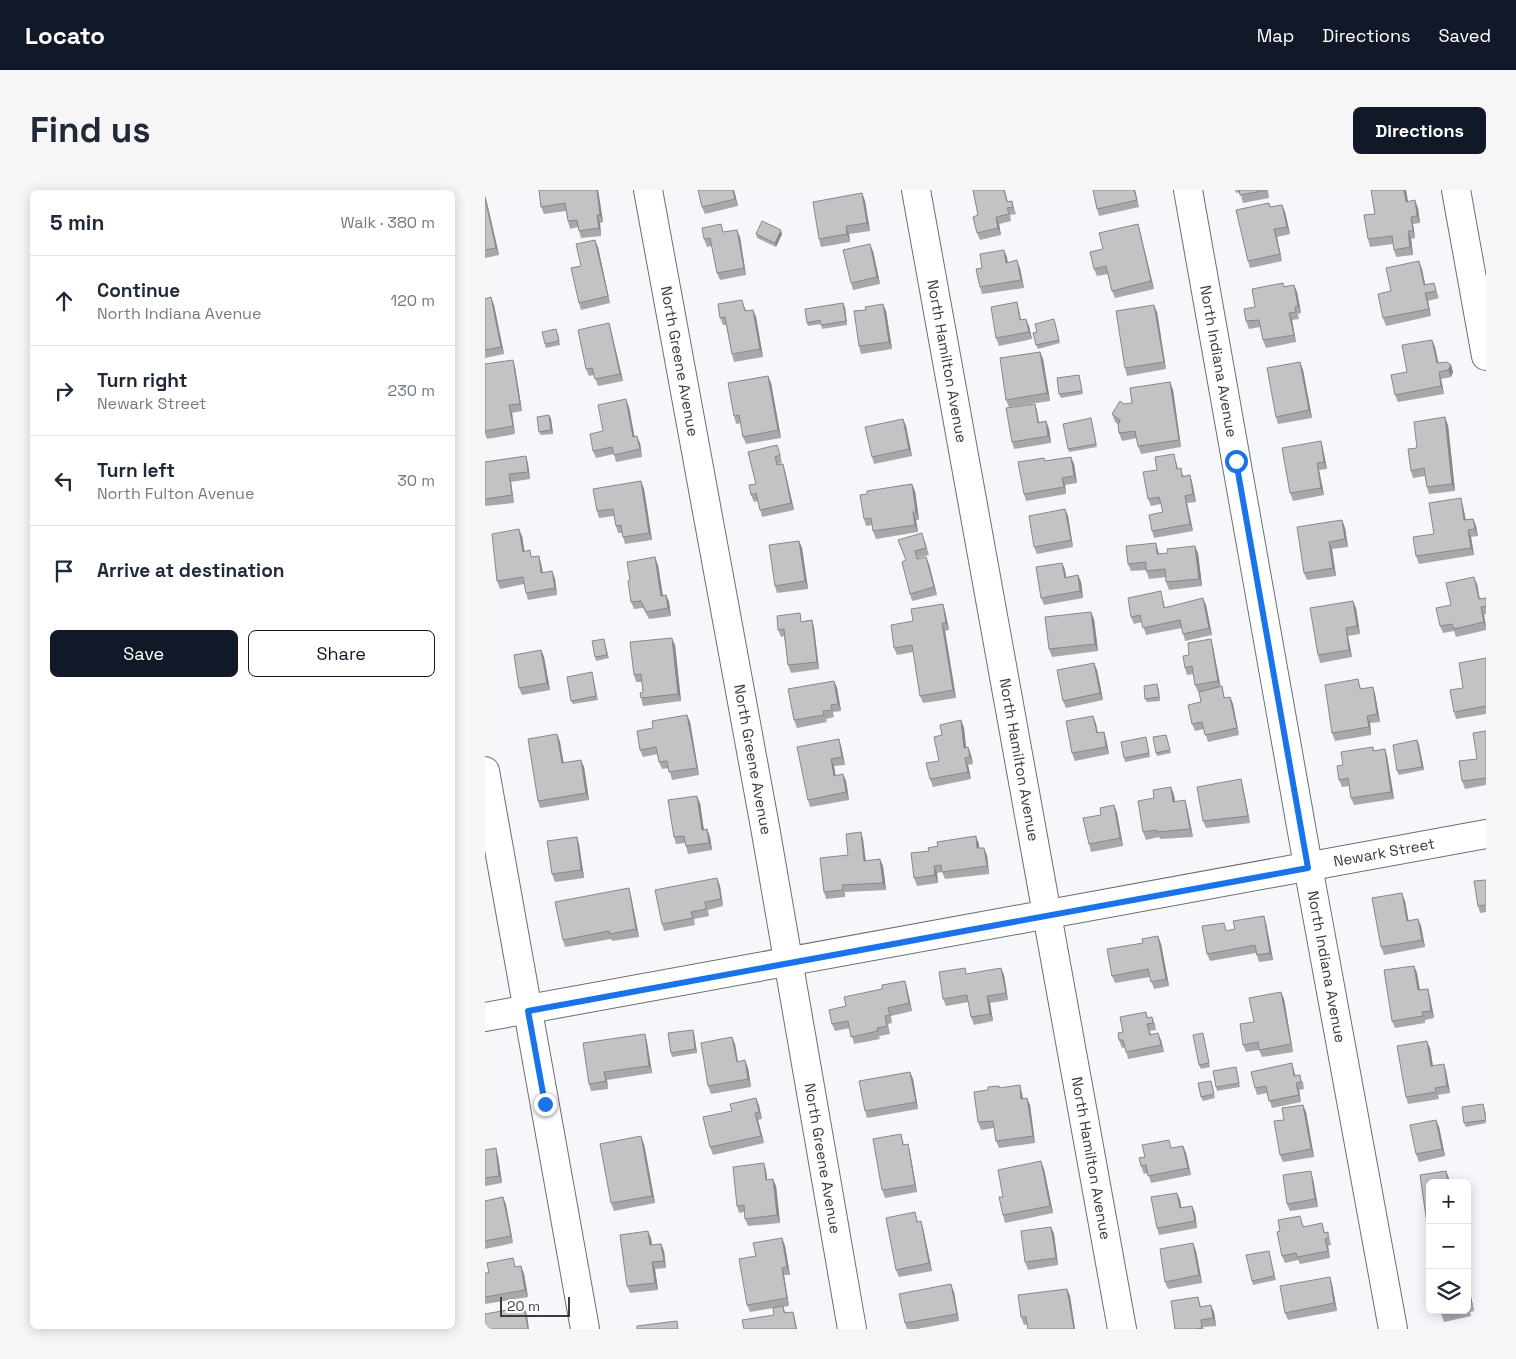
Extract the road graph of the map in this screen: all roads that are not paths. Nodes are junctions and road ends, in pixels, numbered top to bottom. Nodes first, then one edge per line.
1 (648, 190) edge
2 (916, 190) edge
3 (1188, 190) edge
4 (1456, 190) edge
5 (1486, 356) edge
6 (485, 771) edge
7 (1486, 834) edge
8 (1308, 868) junction
9 (1049, 914) junction
10 (787, 963) junction
11 (528, 1011) junction
12 (485, 1017) edge
13 (585, 1329) edge
14 (853, 1329) edge
15 (1122, 1329) edge
16 (1393, 1329) edge

1 - 10 street, North Greene Avenue
2 - 9 street, North Hamilton Avenue
3 - 8 street, North Indiana Avenue
4 - 5 street
6 - 11 street
7 - 8 street, Newark Street
8 - 9 street, Newark Street
8 - 16 street, North Indiana Avenue
9 - 10 street, Newark Street
9 - 15 street, North Hamilton Avenue
10 - 11 street, Newark Street
10 - 14 street, North Greene Avenue
11 - 12 street, Newark Street
11 - 13 street

